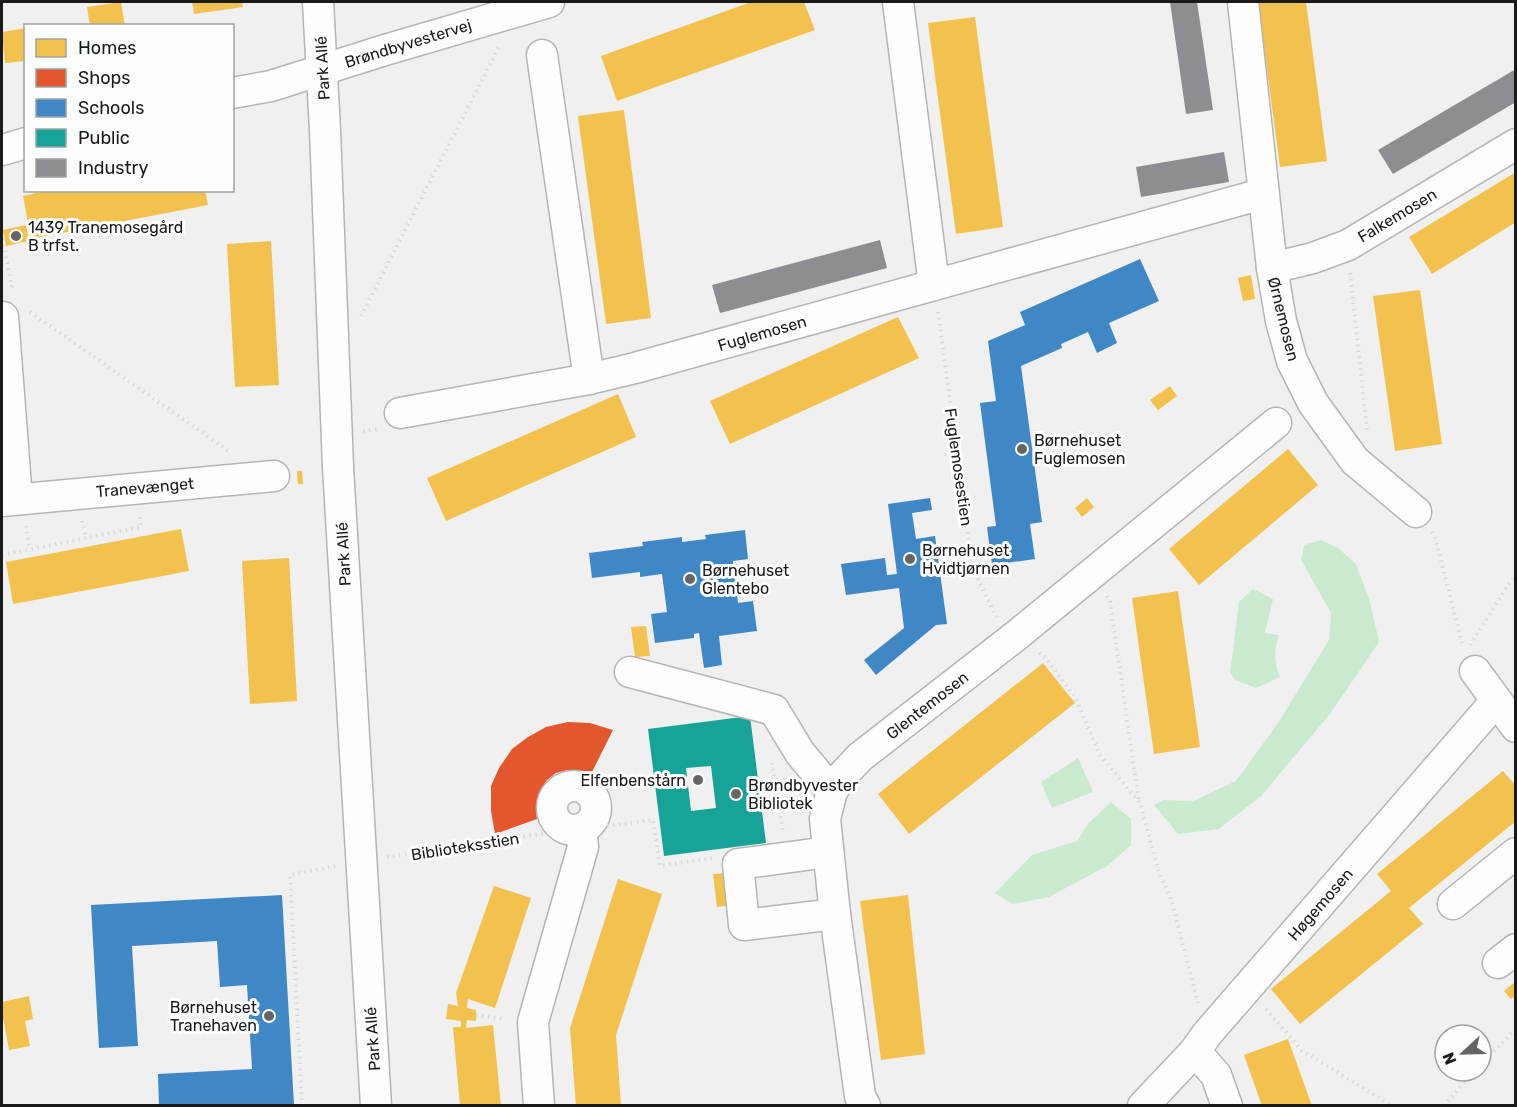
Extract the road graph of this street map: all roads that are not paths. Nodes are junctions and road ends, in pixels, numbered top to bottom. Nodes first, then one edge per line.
1 (318, 2) edge
2 (549, 2) edge
3 (898, 2) edge
4 (1243, 2) edge
5 (542, 55) dead end
6 (322, 70) junction
7 (234, 93) edge
8 (24, 144) edge
9 (1515, 144) edge
10 (2, 150) edge
11 (1262, 194) junction
12 (1272, 268) junction
13 (934, 285) junction
14 (9, 306) edge
15 (589, 379) junction
16 (400, 413) dead end
17 (1276, 423) dead end
18 (274, 476) dead end
19 (9, 500) edge
20 (1416, 512) road end
21 (1469, 662) road end
22 (630, 672) dead end
23 (1496, 701) junction
24 (1515, 727) edge
25 (832, 791) junction
26 (575, 829) road end
27 (828, 852) junction
28 (1515, 853) edge
29 (1453, 904) dead end
30 (835, 914) junction
31 (1201, 1042) junction
32 (376, 1106) edge
33 (539, 1106) edge
34 (866, 1106) edge
35 (1143, 1106) edge
36 (1227, 1106) edge

1 - 6 street, Park Allé
2 - 6 street, Brøndbyvestervej
3 - 13 street
4 - 11 street, Ørnemosen
5 - 15 street
6 - 7 street, Brøndbyvestervej
6 - 32 street, Park Allé
8 - 10 street
9 - 12 street, Falkemosen
11 - 12 street, Ørnemosen
11 - 13 street, Fuglemosen
12 - 20 street, Ørnemosen
13 - 15 street, Fuglemosen
14 - 19 street, Tranevænget
15 - 16 street, Fuglemosen
17 - 25 street, Glentemosen
18 - 19 street, Tranevænget
21 - 23 street
22 - 25 street
23 - 24 street
23 - 31 street, Høgemosen
25 - 27 street, Glentemosen
26 - 33 street
27 - 30 street, Glentemosen
27 - 30 street
28 - 29 street
30 - 34 street, Glentemosen
31 - 35 street, Høgemosen
31 - 36 street

